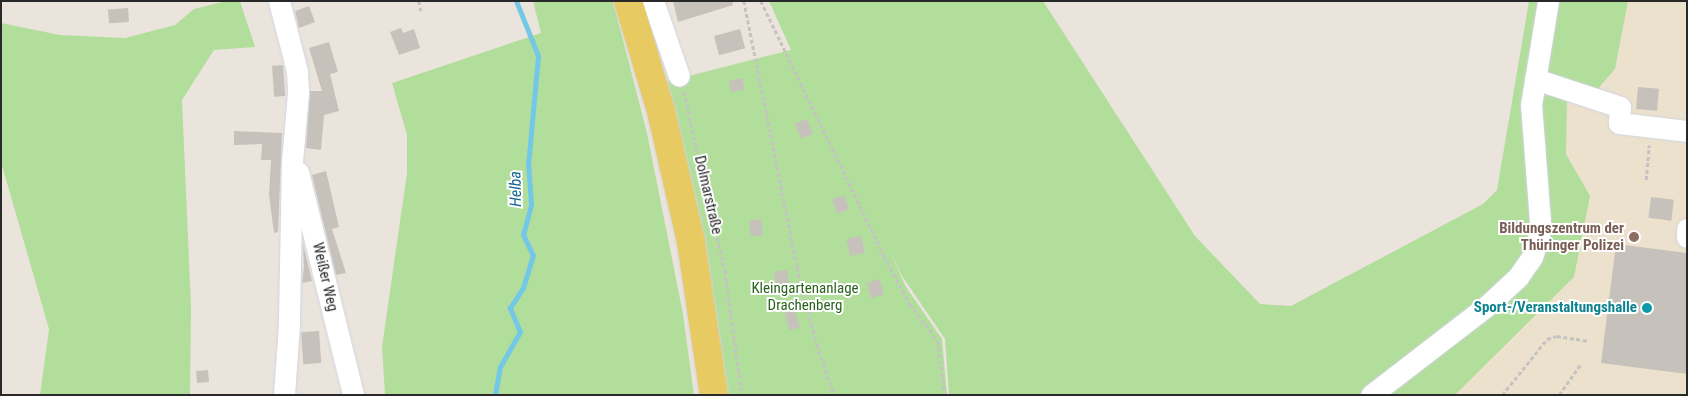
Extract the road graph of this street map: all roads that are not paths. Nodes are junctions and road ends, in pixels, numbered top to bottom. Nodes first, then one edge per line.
1 (279, 1) edge
2 (628, 1) edge
3 (653, 1) edge
4 (1548, 1) edge
5 (679, 76) road end
6 (1535, 79) junction
7 (1687, 131) edge
8 (292, 162) junction
9 (1687, 229) edge
10 (1687, 237) edge
11 (284, 395) edge
12 (353, 395) edge
13 (714, 395) edge
14 (1370, 395) edge

1 - 8 street, Weißer Weg
2 - 13 main road, Dolmarstraße
3 - 5 street
4 - 6 street
6 - 7 street
6 - 14 street
8 - 11 street, Weißer Weg
8 - 12 street, Weißer Weg
9 - 10 street

